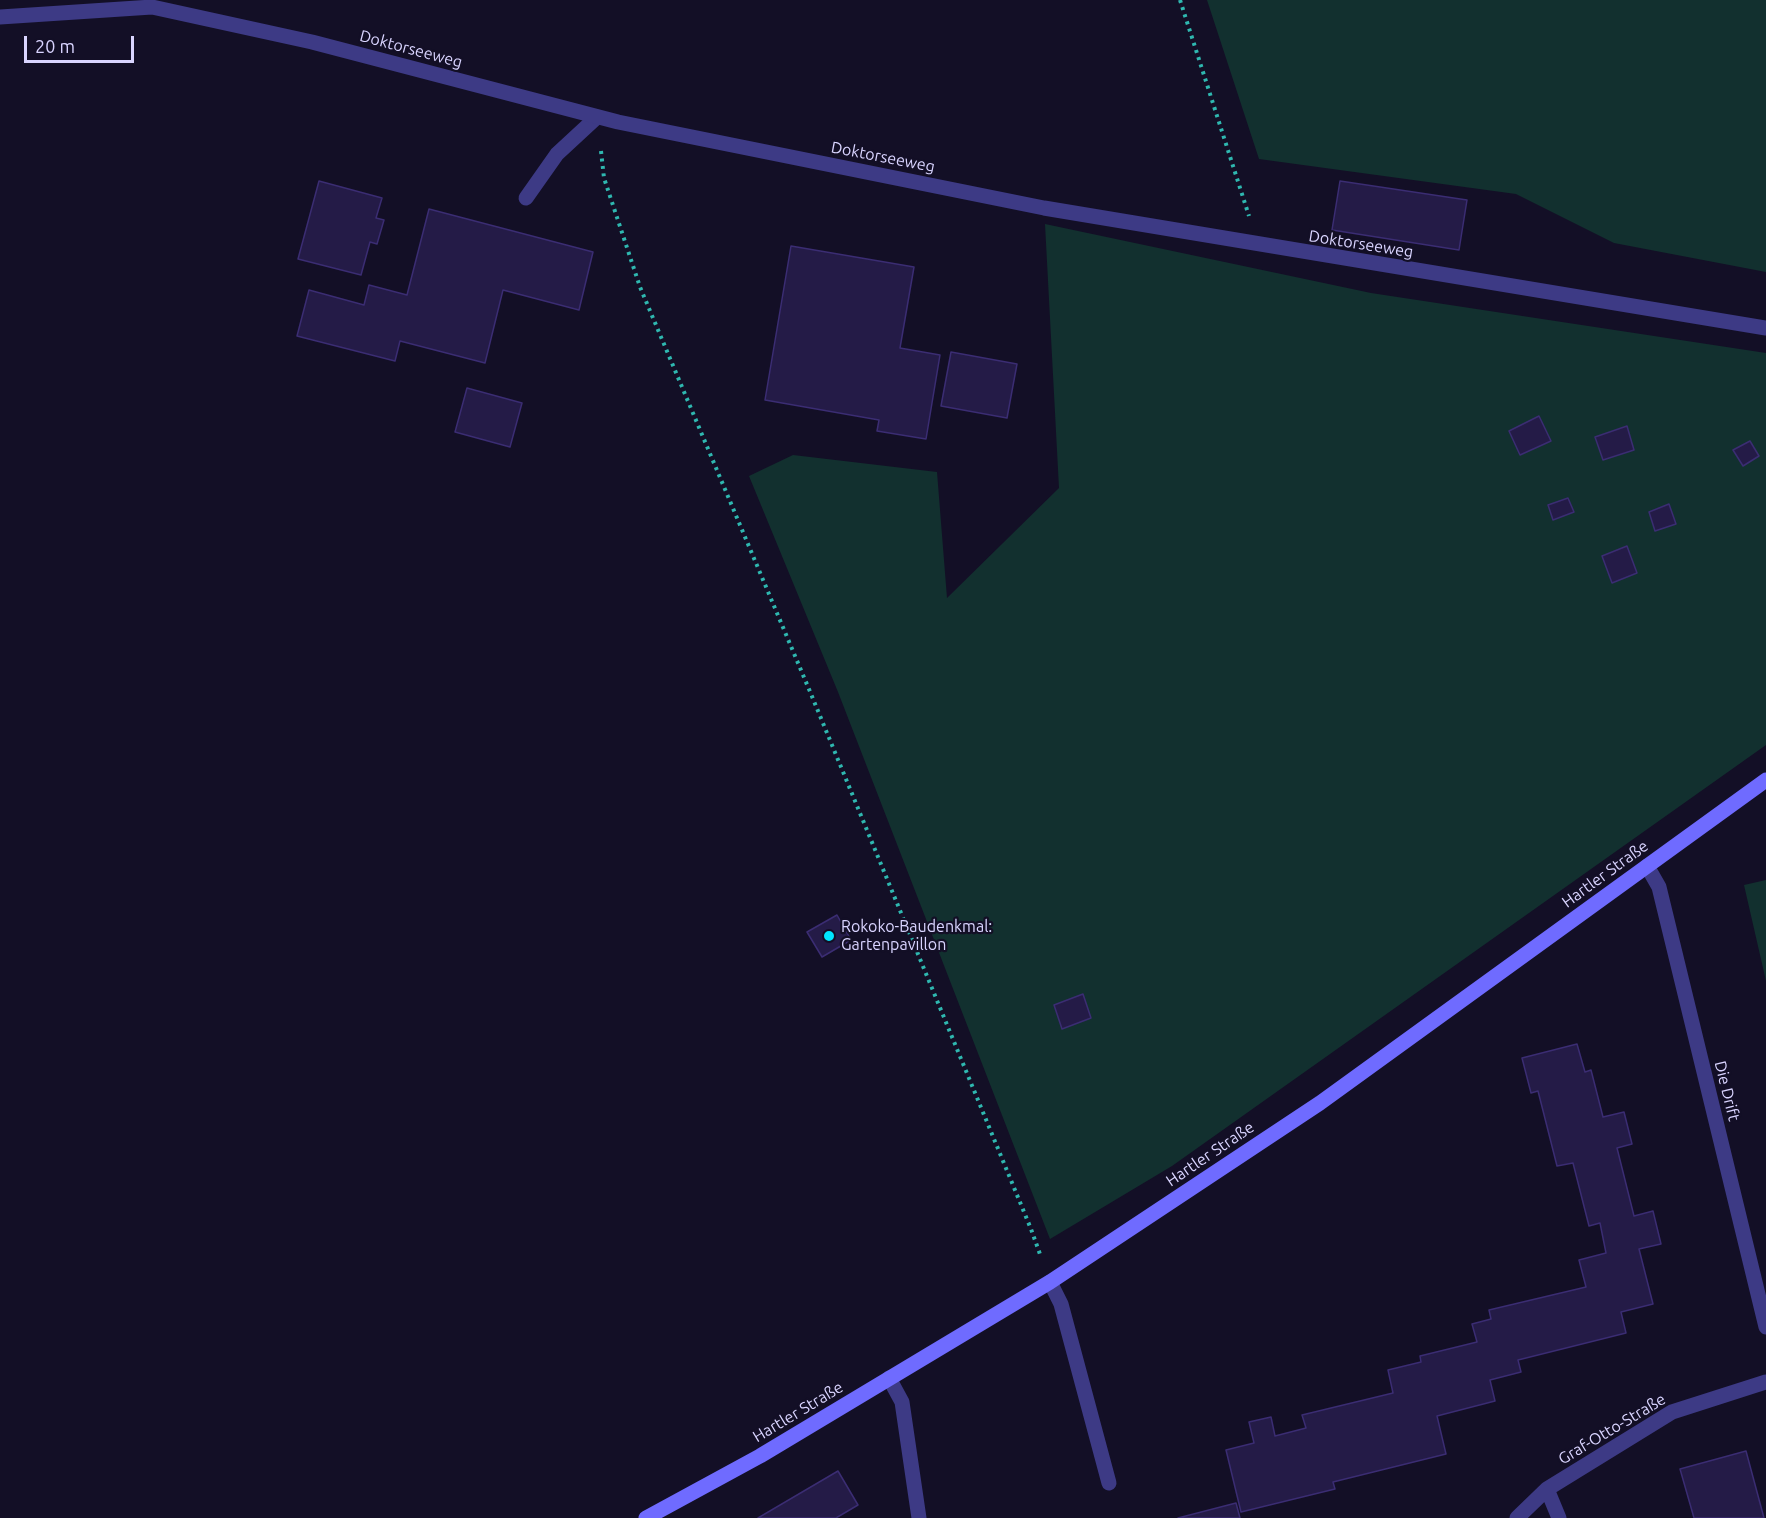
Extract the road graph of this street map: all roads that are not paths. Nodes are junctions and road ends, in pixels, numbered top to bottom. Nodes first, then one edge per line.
1 (0, 17) edge
2 (597, 117) junction
3 (526, 198) dead end
4 (1766, 328) edge
5 (1766, 780) edge
6 (1647, 866) junction
7 (1050, 1282) junction
8 (1766, 1327) edge
9 (889, 1378) junction
10 (1766, 1382) edge
11 (1109, 1483) dead end
12 (1546, 1489) junction
13 (646, 1518) edge
14 (919, 1518) edge
15 (1517, 1518) edge
16 (1559, 1518) edge

1 - 2 street, Doktorseeweg
2 - 3 street
2 - 4 street, Doktorseeweg
5 - 6 main road, Hartler Straße
6 - 7 main road, Hartler Straße
6 - 8 street, Die Drift
7 - 9 main road, Hartler Straße
7 - 11 street
9 - 13 main road, Hartler Straße
9 - 14 street
10 - 12 street, Graf-Otto-Straße
12 - 15 street, Graf-Otto-Straße
12 - 16 street

